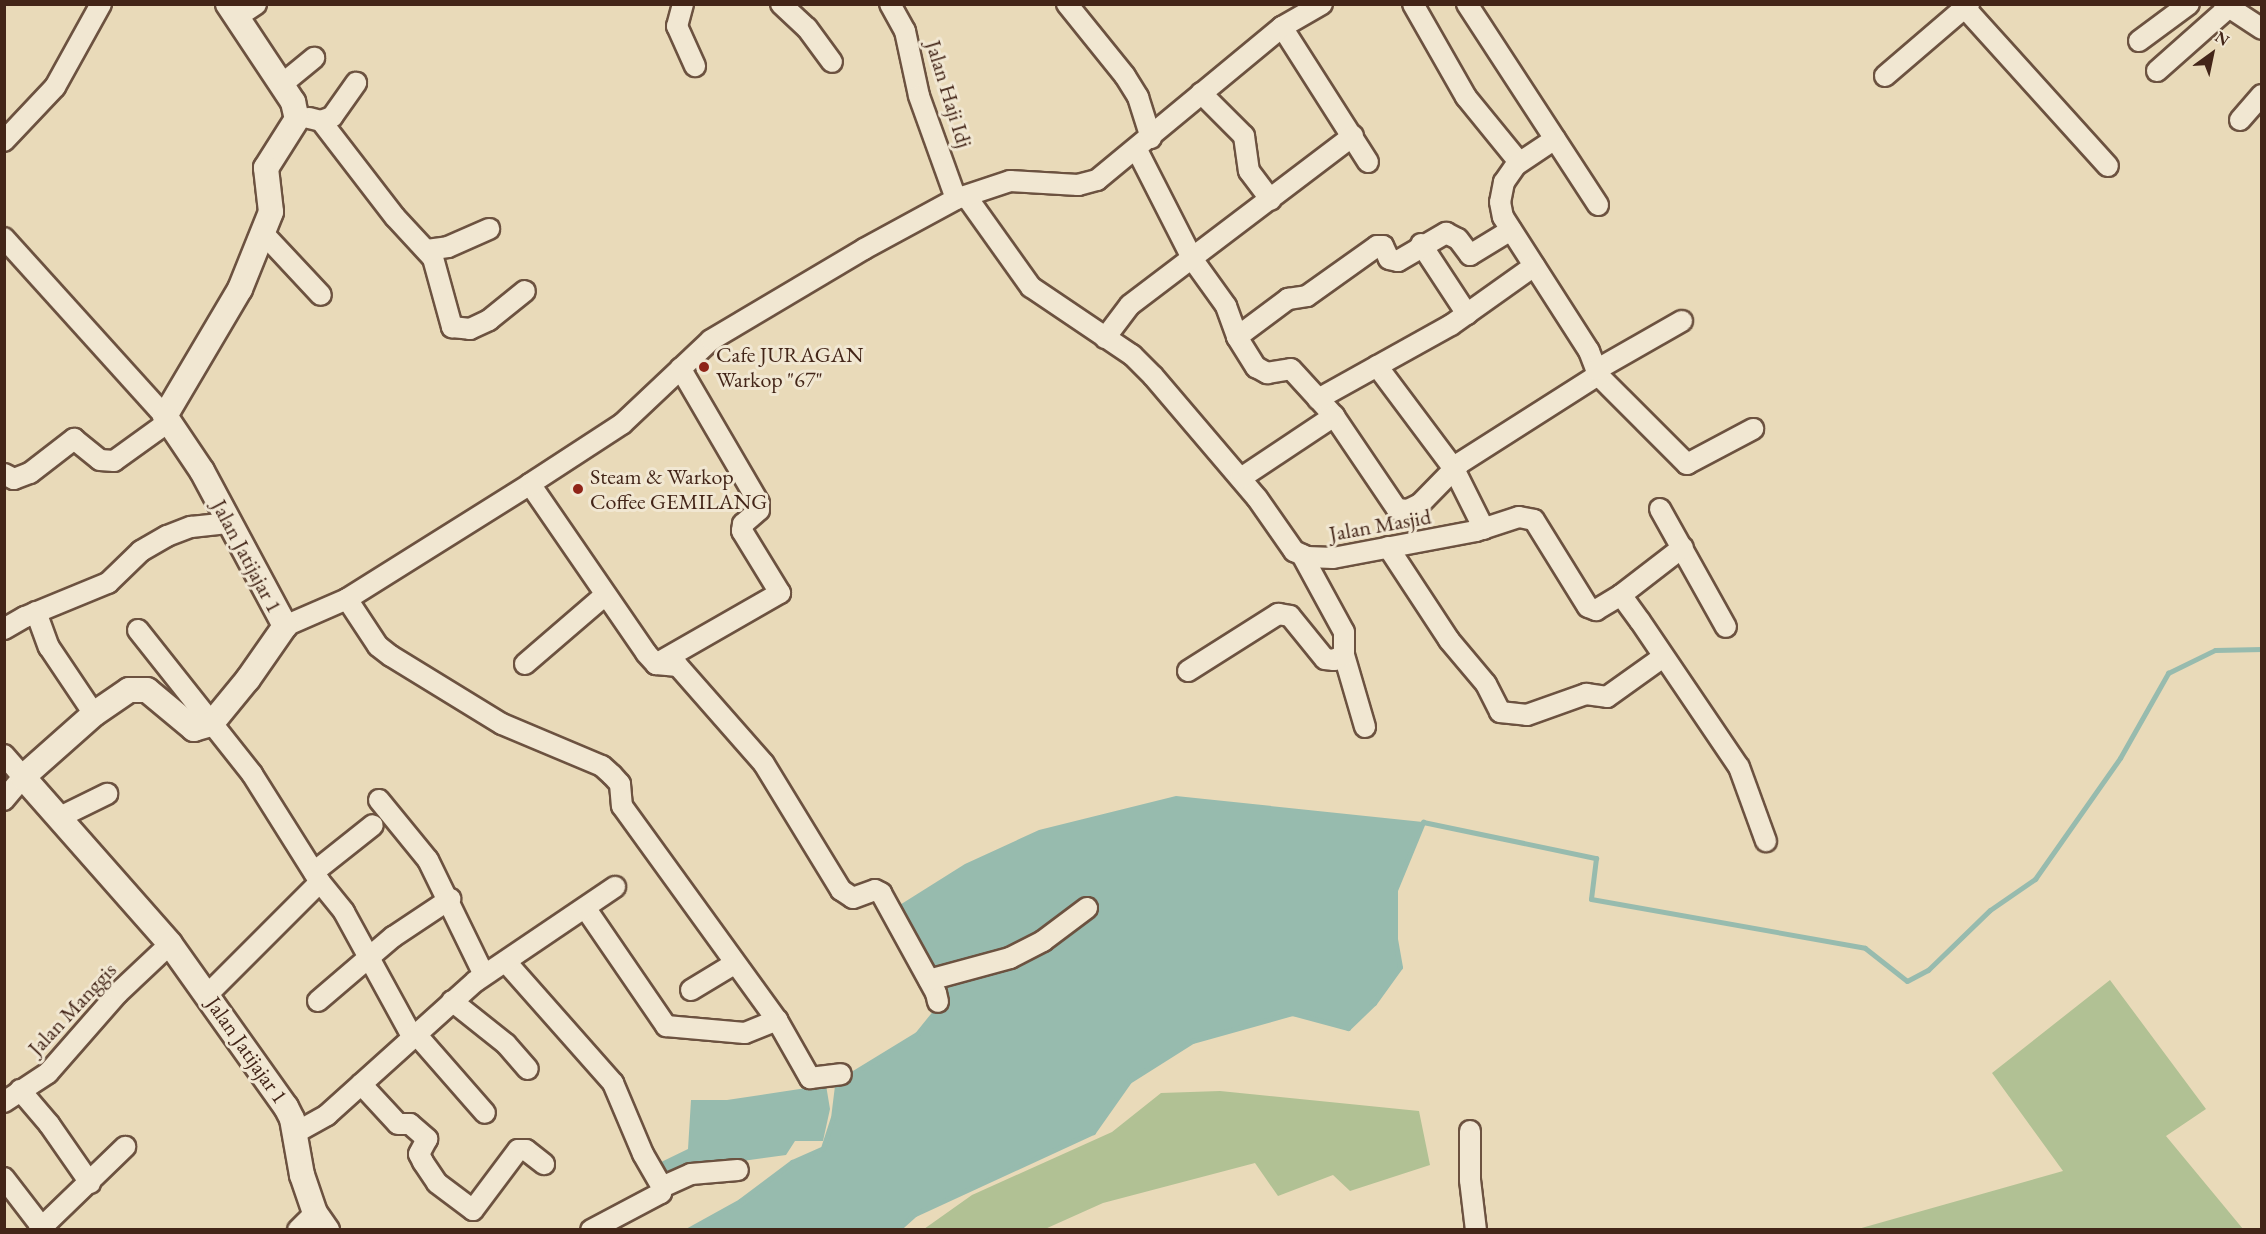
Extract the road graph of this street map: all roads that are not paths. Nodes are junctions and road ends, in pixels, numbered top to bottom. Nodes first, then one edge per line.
1 (100, 4) edge
2 (683, 4) edge
3 (781, 4) edge
4 (890, 4) edge
5 (1067, 4) edge
6 (1322, 4) edge
7 (1413, 4) edge
8 (1467, 4) edge
9 (2189, 4) edge
10 (1967, 6) edge
11 (2234, 8) edge
12 (240, 9) edge
13 (1282, 27) junction
14 (2262, 29) edge
15 (2139, 41) dead end
16 (314, 58) dead end
17 (832, 62) dead end
18 (695, 66) dead end
19 (2157, 71) dead end
20 (1885, 76) dead end
21 (356, 83) dead end
22 (281, 85) junction
23 (1201, 93) junction
24 (2262, 95) edge
25 (296, 110) junction
26 (2240, 120) dead end
27 (321, 121) junction
28 (1353, 136) junction
29 (1555, 139) junction
30 (4, 141) edge
31 (1144, 144) junction
32 (1368, 162) dead end
33 (1519, 162) junction
34 (2108, 166) dead end
35 (961, 197) junction
36 (1271, 200) junction
37 (1598, 205) dead end
38 (489, 229) dead end
39 (1511, 230) junction
40 (262, 232) junction
41 (4, 238) edge
42 (1421, 244) junction
43 (427, 250) junction
44 (1193, 260) junction
45 (1534, 266) junction
46 (525, 291) dead end
47 (321, 295) dead end
48 (1467, 314) junction
49 (1682, 321) dead end
50 (1237, 337) junction
51 (1105, 338) junction
52 (1377, 366) junction
53 (680, 368) junction
54 (1597, 372) junction
55 (1318, 399) junction
56 (1334, 416) junction
57 (167, 419) junction
58 (1753, 429) dead end
59 (1454, 469) junction
60 (4, 474) edge
61 (1240, 478) junction
62 (530, 484) junction
63 (1660, 509) dead end
64 (230, 523) junction
65 (1484, 529) junction
66 (1388, 546) junction
67 (1683, 547) junction
68 (1302, 555) junction
69 (1621, 595) junction
70 (604, 596) junction
71 (346, 599) junction
72 (36, 612) junction
73 (285, 626) junction
74 (1726, 627) dead end
75 (5, 628) edge
76 (138, 630) dead end
77 (1344, 655) junction
78 (1664, 657) junction
79 (525, 663) dead end
80 (656, 664) junction
81 (1188, 671) dead end
82 (94, 714) junction
83 (210, 723) junction
84 (1365, 727) dead end
85 (4, 755) edge
86 (22, 777) junction
87 (107, 794) dead end
88 (4, 800) edge
89 (379, 800) dead end
90 (58, 818) junction
91 (373, 825) dead end
92 (1766, 841) dead end
93 (317, 877) junction
94 (615, 886) dead end
95 (450, 899) junction
96 (1087, 908) dead end
97 (586, 909) junction
98 (170, 944) junction
99 (367, 958) junction
100 (506, 962) junction
101 (734, 964) junction
102 (484, 975) junction
103 (931, 980) junction
104 (691, 990) dead end
105 (208, 994) junction
106 (318, 1001) dead end
107 (452, 1001) junction
108 (938, 1002) dead end
109 (777, 1020) junction
110 (413, 1034) junction
111 (528, 1069) dead end
112 (841, 1074) dead end
113 (361, 1084) junction
114 (12, 1096) edge
115 (485, 1113) dead end
116 (1470, 1131) dead end
117 (295, 1133) junction
118 (125, 1147) dead end
119 (544, 1164) dead end
120 (738, 1170) dead end
121 (4, 1178) edge
122 (90, 1183) junction
123 (662, 1187) junction
124 (313, 1224) edge
125 (42, 1228) edge
126 (591, 1230) edge
127 (1476, 1230) edge

1 - 30 street
2 - 18 street
3 - 17 street
4 - 35 street, Jalan Haji Idj
5 - 31 street
6 - 13 street
7 - 33 street
8 - 29 street
9 - 15 street
10 - 20 street
10 - 34 street
11 - 14 street
11 - 19 street
12 - 22 street
13 - 23 street
13 - 28 street
16 - 22 street
21 - 27 street
22 - 25 street
23 - 31 street
23 - 36 street
24 - 26 street
25 - 27 street
25 - 40 street
27 - 43 street
28 - 32 street
28 - 36 street
29 - 33 street
29 - 37 street
31 - 35 street
31 - 44 street
33 - 39 street
35 - 51 street, Jalan Masjid
35 - 53 street
36 - 44 street
38 - 43 street
39 - 42 street
39 - 45 street
40 - 47 street
40 - 57 street
41 - 57 street
42 - 48 street
42 - 50 street
43 - 46 street
44 - 50 street
44 - 51 street
45 - 48 street
45 - 54 street
48 - 52 street
49 - 54 street
50 - 55 street
51 - 61 street, Jalan Masjid
52 - 55 street
52 - 59 street
53 - 62 street
53 - 80 street
54 - 58 street
54 - 59 street
55 - 56 street
56 - 59 street
56 - 61 street
57 - 60 street
57 - 64 street, Jalan Jatijajar 1
59 - 65 street
61 - 68 street, Jalan Masjid
62 - 70 street
62 - 71 street
63 - 67 street
64 - 72 street
64 - 73 street, Jalan Jatijajar 1
65 - 66 street, Jalan Masjid
65 - 69 street, Jalan Masjid
66 - 68 street, Jalan Masjid
66 - 78 street
67 - 69 street
67 - 74 street
68 - 77 street
69 - 78 street
70 - 79 street
70 - 80 street
71 - 73 street
71 - 101 street
72 - 75 street
72 - 82 street
73 - 83 street, Jalan Jatijajar 1
76 - 83 street
77 - 81 street
77 - 84 street
78 - 92 street
80 - 103 street
82 - 83 street
82 - 86 street
83 - 93 street
85 - 86 street
86 - 88 street
86 - 90 street, Jalan Jatijajar 1
87 - 90 street
89 - 95 street
90 - 98 street, Jalan Jatijajar 1
91 - 93 street
93 - 99 street
93 - 105 street
94 - 97 street
95 - 99 street
95 - 102 street
96 - 103 street
97 - 100 street
97 - 109 street
98 - 105 street, Jalan Jatijajar 1
98 - 114 street, Jalan Manggis
99 - 106 street
99 - 110 street
100 - 102 street
100 - 123 street
101 - 104 street
101 - 109 street
102 - 107 street
103 - 108 street
105 - 117 street, Jalan Jatijajar 1
107 - 110 street
107 - 111 street
109 - 112 street
110 - 113 street
110 - 115 street
113 - 117 street
113 - 119 street
114 - 122 street
116 - 127 street
117 - 124 street, Jalan Jatijajar 1
118 - 122 street
120 - 123 street
121 - 125 street
122 - 125 street
123 - 126 street

